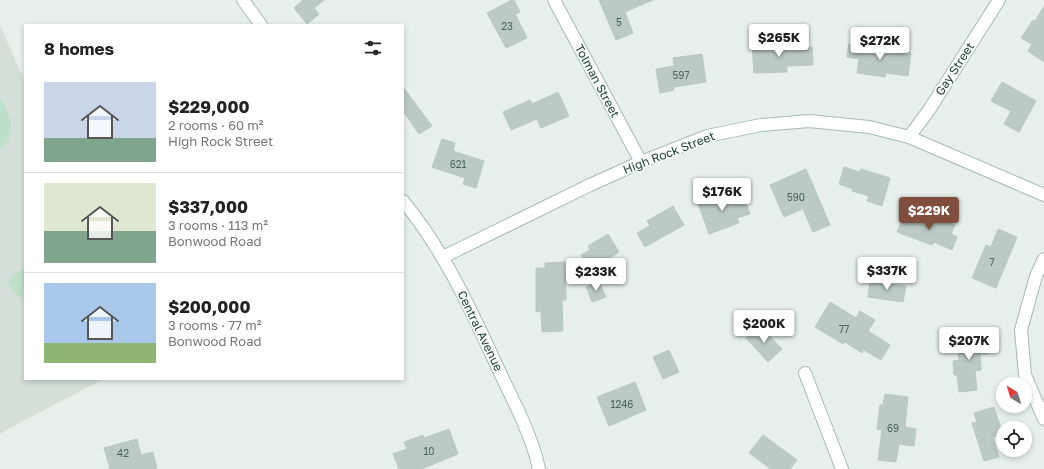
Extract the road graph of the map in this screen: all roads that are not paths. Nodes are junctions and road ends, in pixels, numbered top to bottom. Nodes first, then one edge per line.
1 (243, 0) edge
2 (554, 0) edge
3 (999, 0) edge
4 (260, 24) edge
5 (909, 137) junction
6 (641, 162) junction
7 (1044, 195) edge
8 (404, 202) edge
9 (443, 257) junction
10 (1044, 259) edge
11 (805, 373) dead end
12 (1044, 419) edge
13 (539, 469) edge
14 (842, 469) edge

1 - 4 street
2 - 6 street, Tolman Street
3 - 5 street, Gay Street
5 - 6 street, High Rock Street
5 - 7 street, High Rock Street
6 - 9 street, High Rock Street
8 - 9 street, Central Avenue
9 - 13 street, Central Avenue
10 - 12 street
11 - 14 street

